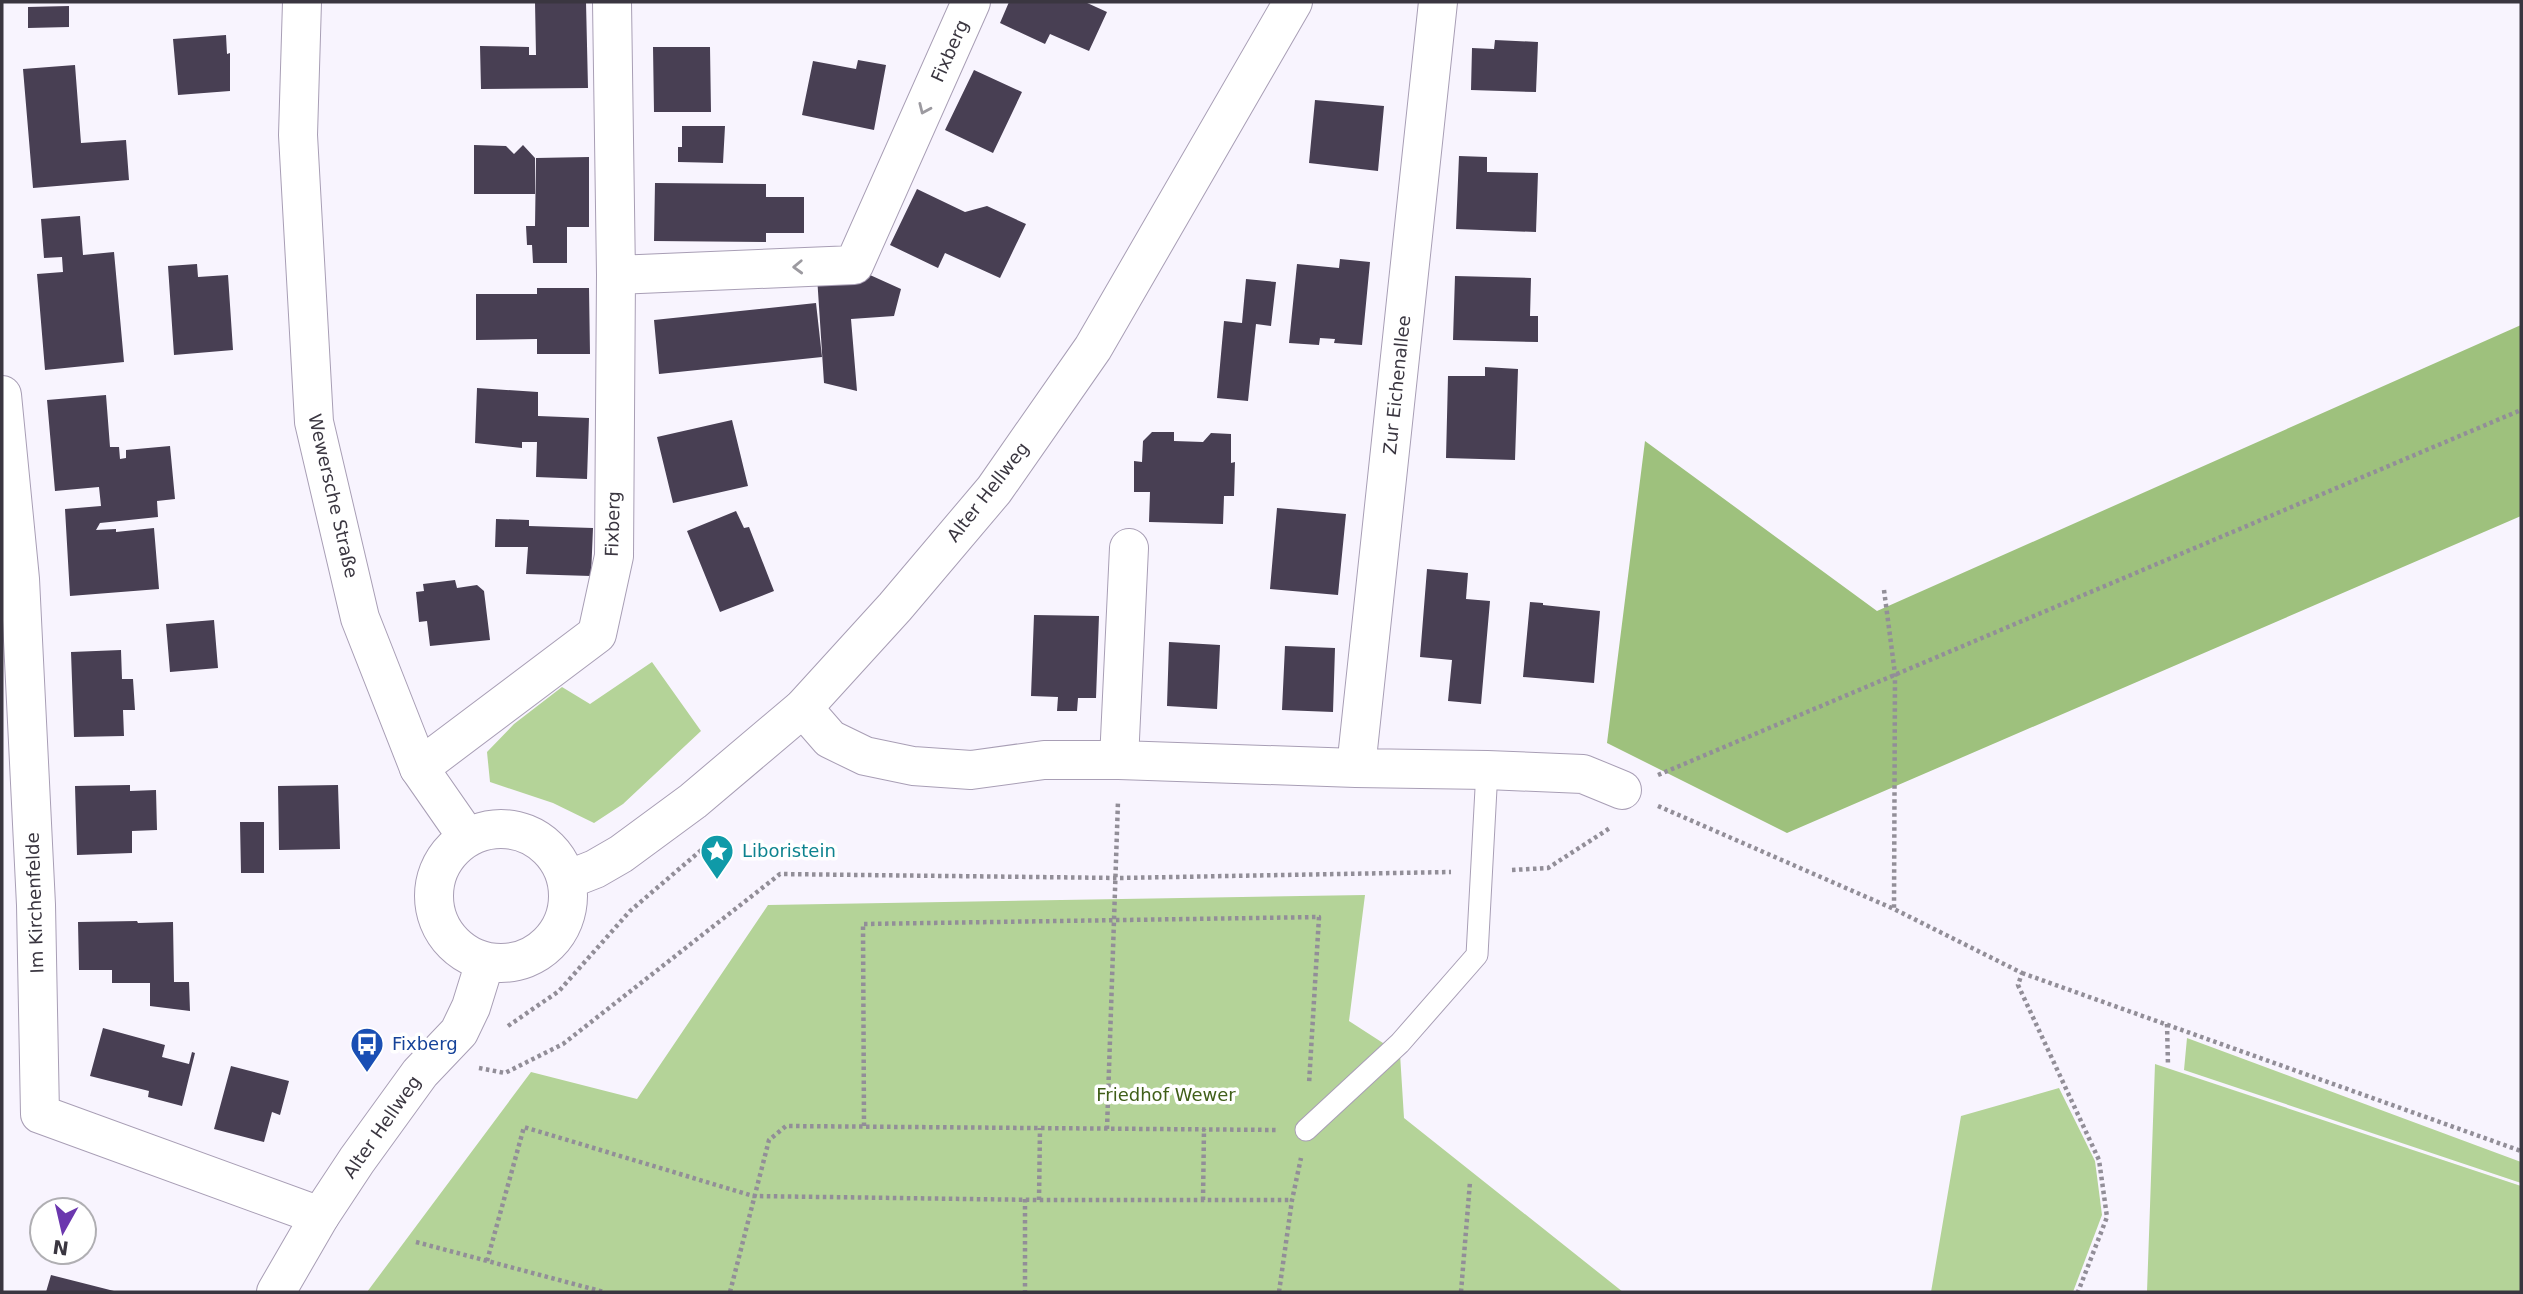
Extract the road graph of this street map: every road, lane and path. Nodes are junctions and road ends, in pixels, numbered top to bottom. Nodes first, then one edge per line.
1 (302, 2) edge
2 (612, 2) edge
3 (971, 2) edge
4 (1293, 2) edge
5 (1438, 2) edge
6 (615, 275) junction
7 (2, 395) edge
8 (2521, 410) edge
9 (1129, 548) dead end
10 (1884, 590) dead end
11 (1895, 674) junction
12 (803, 708) junction
13 (1119, 760) junction
14 (419, 768) junction
15 (1356, 768) junction
16 (1486, 770) junction
17 (1619, 807) junction
18 (467, 837) junction
19 (1482, 872) junction
20 (1117, 878) junction
21 (567, 880) junction
22 (1894, 909) junction
23 (1115, 920) junction
24 (485, 962) junction
25 (2022, 972) junction
26 (2167, 1024) junction
27 (2168, 1065) dead end
28 (505, 1073) dead end
29 (864, 1126) junction
30 (1040, 1128) junction
31 (1107, 1129) junction
32 (1204, 1129) junction
33 (1306, 1130) junction
34 (2521, 1151) edge
35 (1470, 1182) dead end
36 (753, 1196) junction
37 (1025, 1199) junction
38 (1039, 1200) junction
39 (1203, 1200) junction
40 (1292, 1200) junction
41 (320, 1216) junction
42 (416, 1242) dead end
43 (487, 1261) junction
44 (276, 1292) edge
45 (604, 1292) edge
46 (730, 1292) edge
47 (1026, 1292) edge
48 (1279, 1292) edge
49 (1461, 1292) edge
50 (2078, 1292) edge

1 - 14 street, Wewersche Straße
2 - 6 street, Fixberg
3 -> 6 street, Fixberg
4 - 12 street, Alter Hellweg
5 - 15 street, Zur Eichenallee
6 - 14 street, Fixberg
7 - 41 street, Im Kirchenfelde
8 - 11 path
9 - 13 street
10 - 11 path
11 - 17 path
11 - 22 path
12 - 13 street
12 - 21 street, Alter Hellweg
13 - 15 street
13 - 20 path
14 - 18 street, Wewersche Straße
15 - 16 street
16 - 17 street
16 - 19 lane
17 - 19 path
17 - 22 path
18 - 21 street
18 - 24 street
19 - 20 path
19 - 33 lane
20 - 23 path
20 - 28 path
21 - 24 street
22 - 25 path
23 - 29 path
23 - 31 path
23 - 33 path
24 - 41 street, Alter Hellweg
25 - 26 path
25 - 50 path
26 - 27 path
26 - 34 path
29 - 30 path
29 - 36 path
30 - 31 path
30 - 38 path
31 - 32 path
32 - 33 path
32 - 39 path
33 - 40 path
35 - 49 path
36 - 37 path
36 - 43 path
36 - 46 path
37 - 38 path
37 - 47 path
38 - 39 path
39 - 40 path
40 - 48 path
41 - 44 street, Alter Hellweg
42 - 43 path
43 - 45 path

